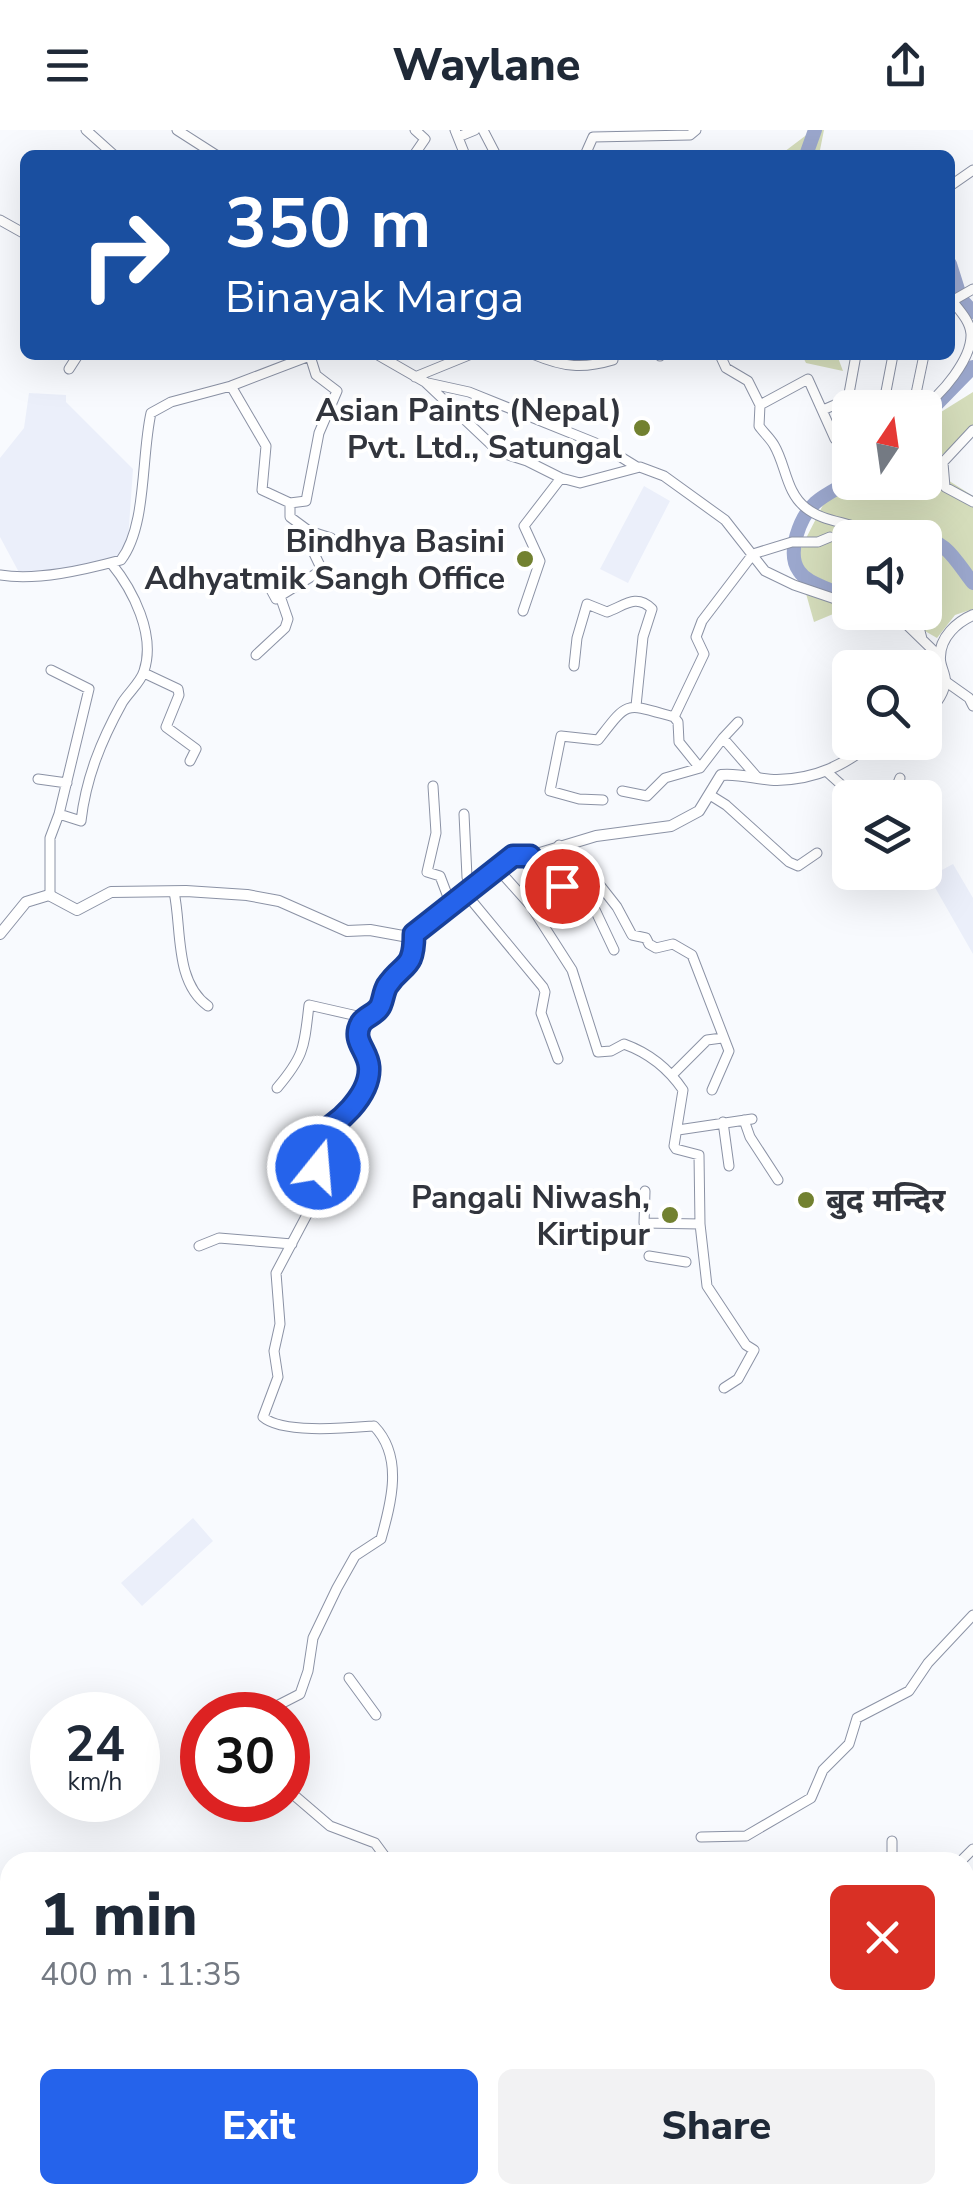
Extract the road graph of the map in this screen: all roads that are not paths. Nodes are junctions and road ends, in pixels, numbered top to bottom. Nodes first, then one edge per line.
1 (86, 130) edge
2 (177, 130) edge
3 (415, 130) edge
4 (479, 130) edge
5 (696, 130) edge
6 (457, 134) edge
7 (590, 134) edge
8 (108, 150) edge
9 (208, 150) edge
10 (417, 150) edge
11 (955, 304) edge
12 (75, 360) edge
13 (300, 360) edge
14 (312, 360) edge
15 (387, 360) edge
16 (460, 360) edge
17 (546, 360) edge
18 (613, 360) dead end
19 (722, 360) edge
20 (855, 360) edge
21 (893, 360) edge
22 (923, 360) edge
23 (69, 369) dead end
24 (420, 379) junction
25 (231, 386) junction
26 (850, 390) edge
27 (887, 390) edge
28 (919, 390) edge
29 (941, 390) edge
30 (760, 405) junction
31 (832, 406) edge
32 (823, 410) junction
33 (973, 430) edge
34 (832, 434) edge
35 (943, 460) joint
36 (637, 467) junction
37 (560, 478) junction
38 (973, 502) edge
39 (290, 503) junction
40 (832, 520) edge
41 (309, 532) junction
42 (830, 536) dead end
43 (330, 538) dead end
44 (754, 554) junction
45 (112, 563) junction
46 (0, 575) edge
47 (262, 575) dead end
48 (280, 596) junction
49 (832, 598) edge
50 (523, 611) dead end
51 (973, 615) edge
52 (912, 630) edge
53 (920, 630) edge
54 (922, 639) junction
55 (934, 650) edge
56 (942, 651) edge
57 (256, 655) dead end
58 (574, 666) dead end
59 (942, 666) edge
60 (51, 670) dead end
61 (144, 673) junction
62 (945, 681) junction
63 (942, 689) edge
64 (636, 706) junction
65 (973, 706) edge
66 (674, 717) junction
67 (738, 722) dead end
68 (723, 738) junction
69 (849, 760) edge
70 (190, 761) dead end
71 (700, 768) junction
72 (826, 771) junction
73 (757, 777) junction
74 (38, 778) dead end
75 (836, 780) edge
76 (67, 784) junction
77 (434, 786) dead end
78 (622, 791) dead end
79 (710, 795) junction
80 (603, 800) dead end
81 (59, 814) junction
82 (464, 814) dead end
83 (559, 845) junction
84 (817, 853) dead end
85 (530, 856) junction
86 (497, 868) junction
87 (174, 892) junction
88 (470, 892) junction
89 (49, 895) junction
90 (451, 905) junction
91 (0, 934) edge
92 (414, 934) junction
93 (614, 950) dead end
94 (208, 1006) dead end
95 (366, 1018) junction
96 (722, 1038) junction
97 (558, 1059) dead end
98 (673, 1074) junction
99 (277, 1088) dead end
100 (712, 1090) dead end
101 (723, 1122) junction
102 (678, 1130) junction
103 (729, 1166) dead end
104 (778, 1180) dead end
105 (645, 1191) dead end
106 (700, 1224) junction
107 (292, 1244) junction
108 (200, 1246) dead end
109 (649, 1256) dead end
110 (686, 1262) dead end
111 (724, 1388) dead end
112 (973, 1615) edge
113 (349, 1678) dead end
114 (301, 1692) edge
115 (376, 1715) dead end
116 (310, 1809) edge
117 (701, 1837) dead end
118 (892, 1841) dead end
119 (383, 1852) edge
120 (892, 1852) edge

1 - 8 street
2 - 9 street
3 - 10 street
4 - 6 street
5 - 7 street
11 - 29 street
12 - 23 street
13 - 25 street
14 - 39 street
15 - 24 street
16 - 24 street
17 - 18 street
19 - 30 street
20 - 26 street
21 - 27 street
22 - 28 street
24 - 36 street
24 - 37 street
25 - 39 street
25 - 45 street
30 - 32 street
30 - 40 street
31 - 32 street
32 - 34 street
33 - 35 street
35 - 38 street
36 - 37 street
36 - 44 street
37 - 50 street
39 - 41 street
41 - 43 street
41 - 48 street
42 - 44 street
44 - 49 street
44 - 66 street
45 - 46 street
45 - 61 street
47 - 48 street
48 - 57 street
51 - 56 street
52 - 54 street
53 - 54 street
54 - 55 street
58 - 64 street
59 - 62 street
60 - 76 street
61 - 70 street
61 - 81 street
62 - 63 street
62 - 65 street
64 - 66 street
64 - 80 street
66 - 71 street
67 - 68 street
68 - 71 street
68 - 73 street
69 - 72 street
71 - 78 street
72 - 73 street
72 - 75 street
73 - 79 street
74 - 76 street
76 - 81 street
77 - 90 street
79 - 83 street
79 - 84 street
81 - 89 street
82 - 88 street
83 - 85 street
83 - 96 street
85 - 86 street
85 - 93 street
86 - 88 street
86 - 98 street
87 - 89 street
87 - 92 street
87 - 94 street
88 - 90 street
88 - 97 street
89 - 91 street
90 - 92 street
92 - 95 street
95 - 99 street
95 - 107 street
96 - 98 street
96 - 100 street
98 - 102 street
101 - 102 street
101 - 103 street
101 - 104 street
102 - 106 street
105 - 106 street
106 - 111 street
107 - 108 street
107 - 114 street
109 - 110 street
112 - 117 street
113 - 115 street
116 - 119 street
118 - 120 street

